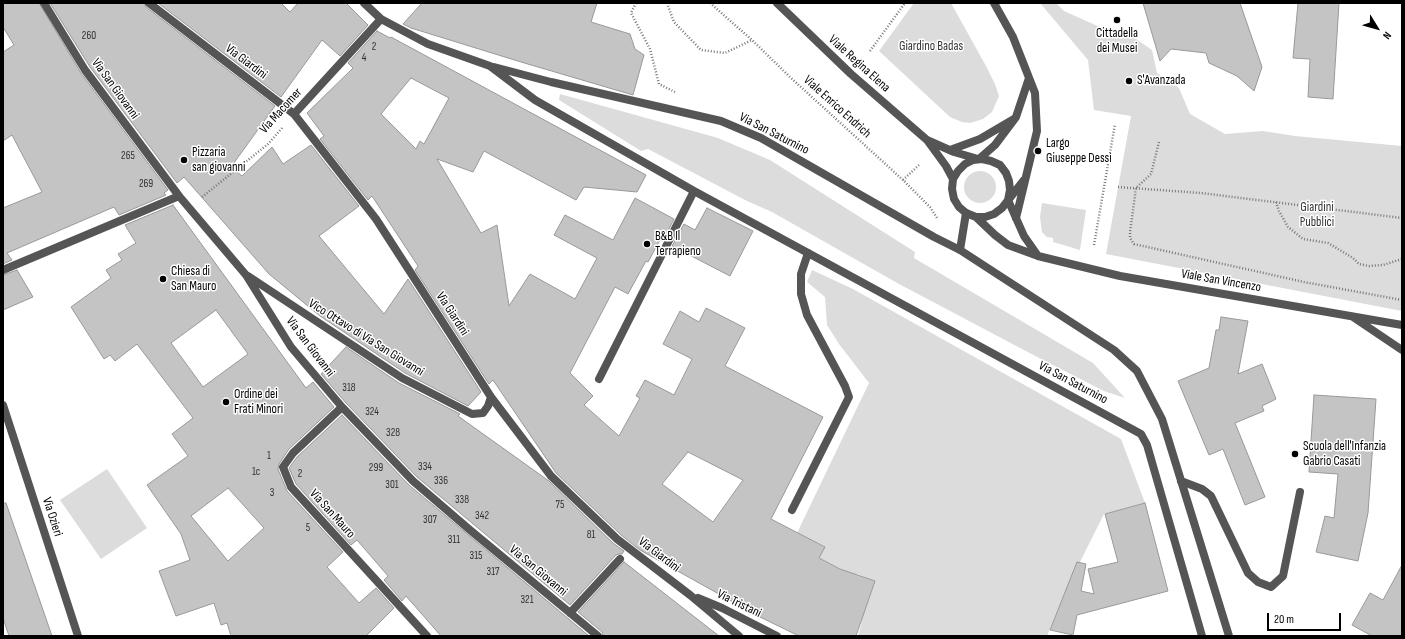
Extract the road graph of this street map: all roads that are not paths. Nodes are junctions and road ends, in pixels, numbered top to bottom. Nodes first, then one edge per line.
1 (44, 3) edge
2 (149, 3) edge
3 (364, 3) edge
4 (777, 3) edge
5 (994, 3) edge
6 (381, 19) junction
7 (490, 66) junction
8 (1029, 78) junction
9 (294, 114) junction
10 (1016, 117) junction
11 (927, 140) junction
12 (950, 150) junction
13 (979, 159) junction
14 (1026, 178) junction
15 (953, 179) junction
16 (694, 191) junction
17 (179, 196) junction
18 (1008, 200) junction
19 (966, 213) junction
20 (976, 217) junction
21 (1016, 218) junction
22 (960, 250) junction
23 (808, 253) junction
24 (1038, 256) junction
25 (3, 270) edge
26 (246, 275) junction
27 (1349, 314) junction
28 (1402, 325) edge
29 (1402, 350) edge
30 (599, 379) dead end
31 (491, 397) junction
32 (3, 405) edge
33 (342, 407) junction
34 (1181, 481) junction
35 (1300, 492) dead end
36 (792, 510) dead end
37 (620, 558) dead end
38 (690, 595) junction
39 (570, 614) junction
40 (78, 636) edge
41 (427, 636) edge
42 (598, 636) edge
43 (739, 636) edge
44 (777, 636) edge
45 (1202, 636) edge
46 (1230, 636) edge

1 - 17 street, Via San Giovanni
2 - 9 street, Via Giardini
3 - 6 street, Via San Saturnino
4 - 11 street, Viale Regina Elena
5 - 8 street
6 - 7 street, Via San Saturnino
6 - 9 street, Via Macomer
7 - 16 street, Via San Saturnino
7 - 22 street, Via San Saturnino
8 - 10 street
8 - 14 street
9 - 31 street, Via Giardini
10 - 12 street
10 - 13 street
11 - 12 street, Viale Regina Elena
11 - 15 street, Viale Regina Elena
12 - 13 street, Viale Regina Elena
13 - 15 street
13 - 18 street
14 - 18 street
14 - 21 street
15 - 19 street
16 - 23 street, Via San Saturnino
16 - 30 street
17 - 25 street
17 - 26 street, Via San Giovanni
18 - 20 street
18 - 21 street
19 - 20 street
19 - 22 street
20 - 24 street, Viale San Vincenzo
21 - 24 street
22 - 34 street, Via San Saturnino
23 - 36 street
23 - 45 street, Via San Saturnino
24 - 27 street, Viale San Vincenzo
26 - 31 street, Vico Ottavo di Via San Giovanni
26 - 33 street, Via San Giovanni
27 - 28 street, Viale San Vincenzo
27 - 29 street
31 - 38 street, Via Giardini
32 - 40 street, Via Ozieri
33 - 39 street, Via San Giovanni
33 - 41 street, Via San Mauro
34 - 35 street
34 - 46 street, Via San Saturnino
37 - 39 street
38 - 43 street, Via Giardini
38 - 44 street, Via Tristani
39 - 42 street, Via San Giovanni

